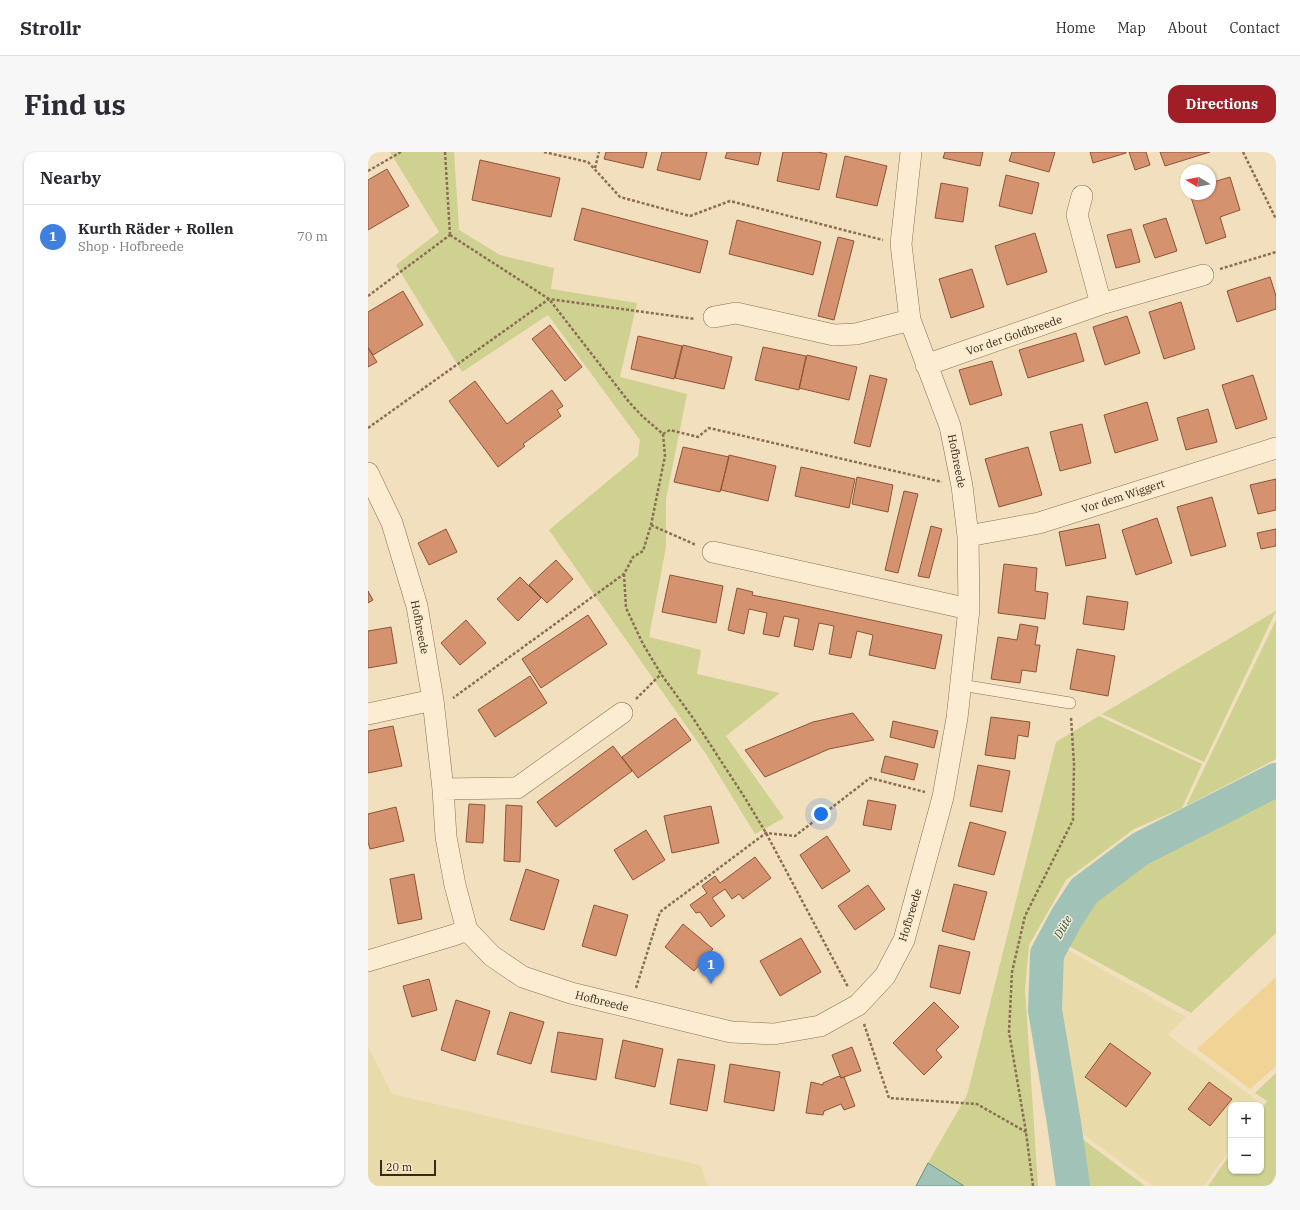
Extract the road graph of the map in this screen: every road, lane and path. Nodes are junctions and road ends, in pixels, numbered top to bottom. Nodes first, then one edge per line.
1 (401, 152) edge
2 (445, 152) edge
3 (544, 152) edge
4 (599, 152) edge
5 (911, 152) edge
6 (1243, 152) edge
7 (595, 169) junction
8 (368, 171) edge
9 (1082, 196) dead end
10 (1276, 219) edge
11 (450, 235) junction
12 (901, 244) junction
13 (1276, 252) edge
14 (1203, 274) joint
15 (368, 296) edge
16 (549, 299) junction
17 (1101, 304) junction
18 (714, 317) joint
19 (910, 320) junction
20 (926, 365) junction
21 (368, 428) edge
22 (663, 434) junction
23 (1276, 448) edge
24 (368, 473) edge
25 (962, 486) junction
26 (651, 525) junction
27 (968, 536) junction
28 (713, 552) joint
29 (624, 574) junction
30 (969, 609) junction
31 (661, 674) junction
32 (961, 685) junction
33 (433, 700) junction
34 (1070, 703) joint
35 (622, 713) joint
36 (368, 714) edge
37 (443, 789) junction
38 (943, 797) junction
39 (766, 833) junction
40 (467, 930) junction
41 (368, 961) edge
42 (630, 1008) junction
43 (1033, 1186) edge

1 - 8 path
2 - 11 path
3 - 7 path
4 - 7 path
5 - 12 street, Hofbreede
6 - 10 path
7 - 12 path
9 - 17 street
11 - 15 path
11 - 16 path
12 - 19 street, Hofbreede
13 - 14 path
14 - 17 street, Vor der Goldbreede
16 - 18 path
16 - 21 path
16 - 22 path
17 - 20 street, Vor der Goldbreede
18 - 19 street
19 - 20 street, Hofbreede
20 - 25 street, Hofbreede
22 - 25 path
22 - 26 path
23 - 27 street, Vor dem Wiggert
24 - 33 street, Hofbreede
25 - 27 street, Hofbreede
26 - 28 path
26 - 29 path
27 - 30 street, Hofbreede
28 - 30 street
29 - 31 path
29 - 33 path
30 - 32 street, Hofbreede
31 - 35 path
31 - 39 path
32 - 34 lane
32 - 38 street, Hofbreede
33 - 36 street
33 - 37 street, Hofbreede
34 - 43 path
35 - 37 street
37 - 40 street, Hofbreede
38 - 39 path
38 - 42 street, Hofbreede
39 - 42 path
40 - 41 street
40 - 42 street, Hofbreede

